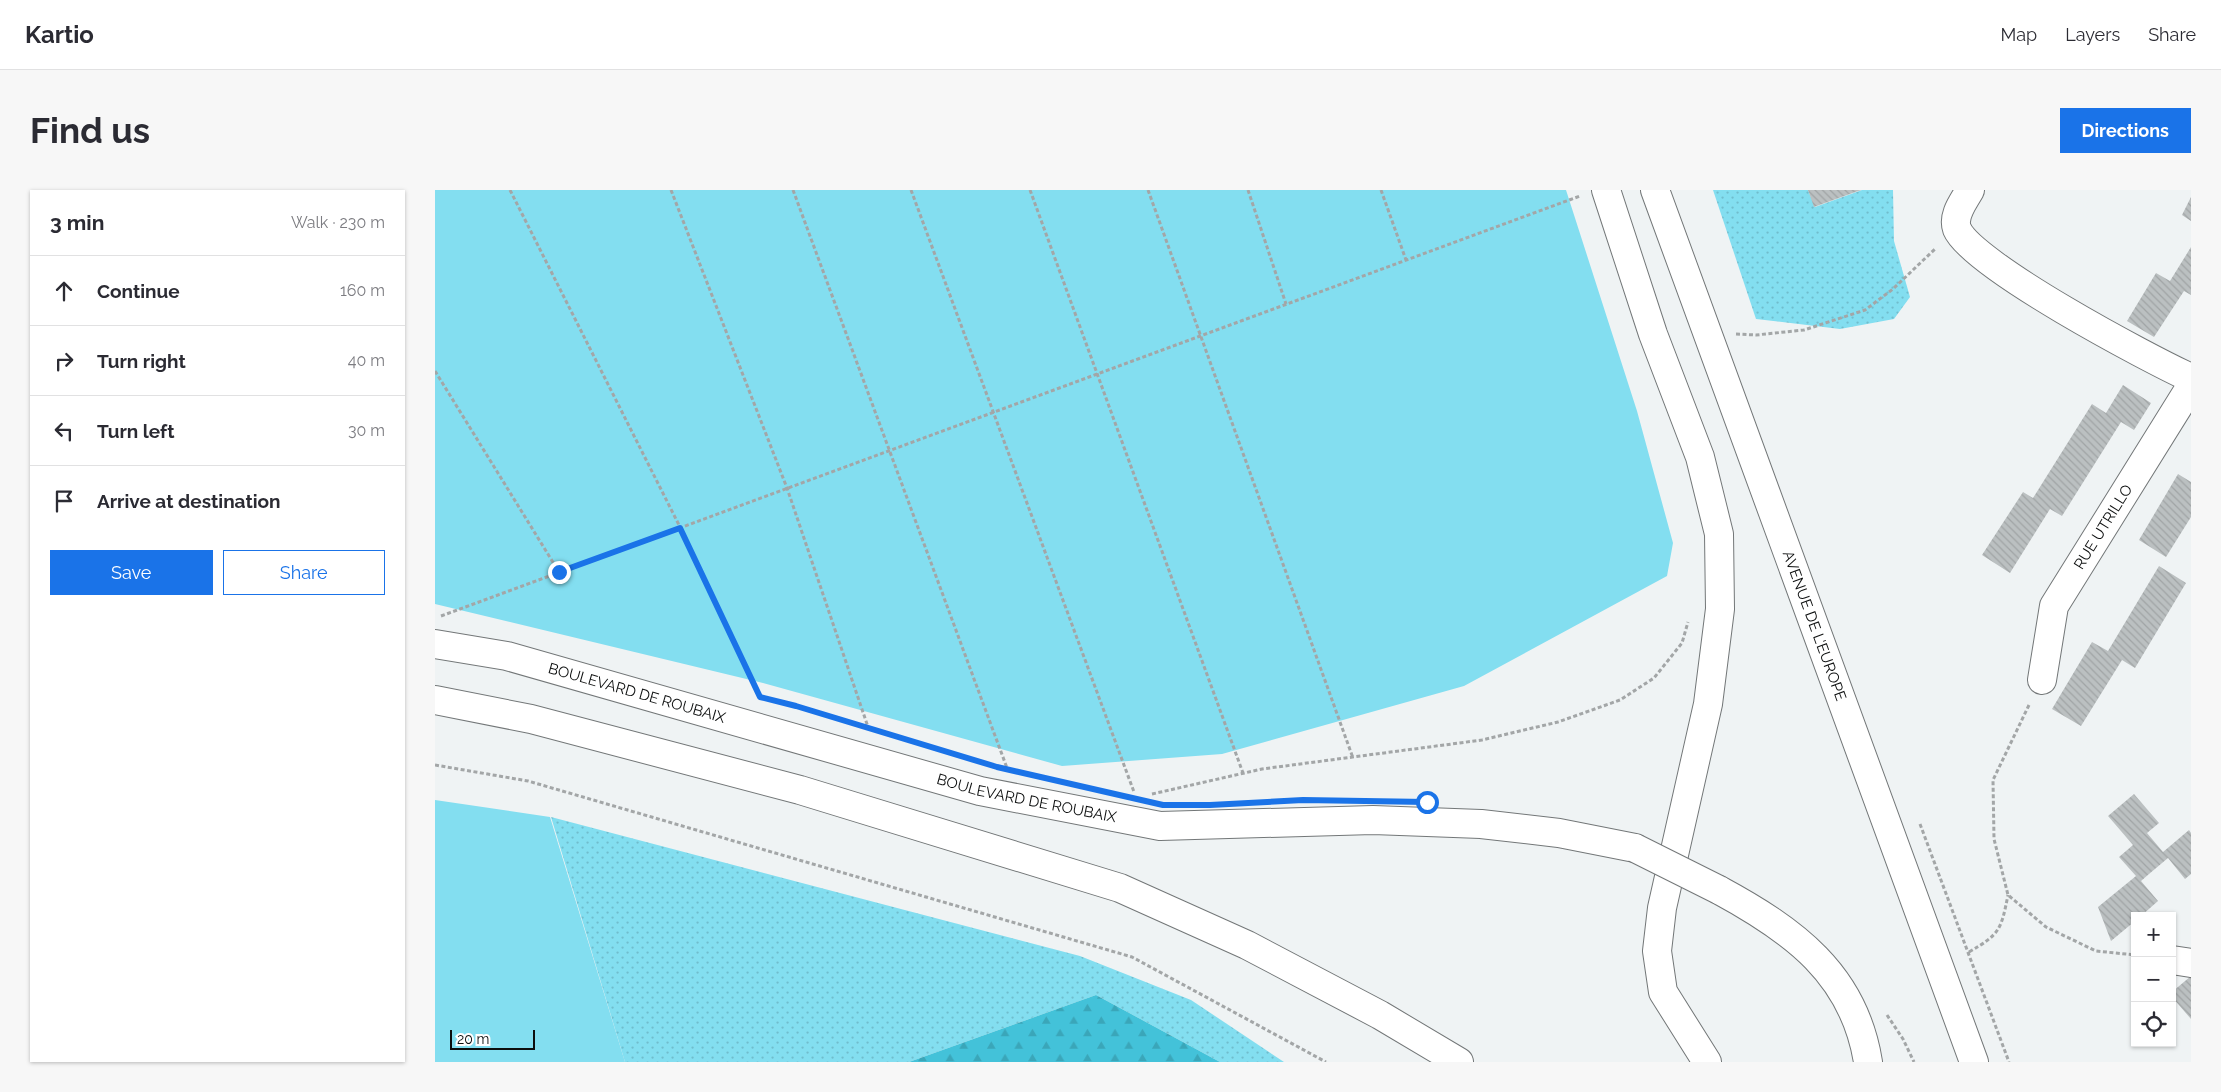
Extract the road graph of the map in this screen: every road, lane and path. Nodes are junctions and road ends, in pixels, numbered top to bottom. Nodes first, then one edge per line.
1 (511, 190) edge
2 (671, 190) edge
3 (793, 190) edge
4 (911, 190) edge
5 (1030, 190) edge
6 (1148, 190) edge
7 (1248, 190) edge
8 (1381, 190) edge
9 (1583, 190) edge
10 (1606, 190) edge
11 (1655, 190) edge
12 (1970, 190) edge
13 (1957, 228) junction
14 (1406, 260) junction
15 (1287, 304) junction
16 (1728, 333) dead end
17 (1200, 336) junction
18 (435, 371) edge
19 (1098, 374) junction
20 (2191, 378) edge
21 (2191, 386) edge
22 (993, 413) junction
23 (888, 451) junction
24 (787, 488) junction
25 (680, 528) junction
26 (559, 572) junction
27 (1690, 614) dead end
28 (435, 619) edge
29 (440, 633) edge
30 (2042, 680) joint
31 (751, 695) dead end
32 (760, 697) junction
33 (435, 700) edge
34 (850, 722) dead end
35 (859, 725) dead end
36 (868, 728) junction
37 (877, 730) dead end
38 (1353, 758) junction
39 (435, 765) edge
40 (1002, 768) dead end
41 (1243, 773) junction
42 (1143, 795) dead end
43 (1135, 797) dead end
44 (2008, 895) junction
45 (1969, 952) dead end
46 (2131, 955) edge
47 (2176, 961) edge
48 (2191, 963) edge
49 (1326, 1062) edge
50 (1459, 1062) edge
51 (1707, 1062) edge
52 (1868, 1062) edge
53 (1974, 1062) edge

1 - 25 path
2 - 24 path
3 - 23 path
4 - 22 path
5 - 19 path
6 - 17 path
7 - 15 path
8 - 14 path
9 - 14 path
10 - 51 main road
11 - 53 main road, AVENUE DE L'EUROPE
12 - 13 main road
13 - 16 path
13 - 20 main road
14 - 15 path
15 - 17 path
17 - 19 path
17 - 38 path
18 - 26 path
19 - 22 path
19 - 41 path
21 - 30 main road, RUE UTRILLO
22 - 23 path
22 - 43 path
23 - 24 path
23 - 40 path
24 - 25 path
24 - 36 path
25 - 26 path
25 - 32 path
26 - 28 path
27 - 38 path
28 - 29 path
29 - 52 main road, BOULEVARD DE ROUBAIX, bridge
30 - 44 path
31 - 32 path
32 - 34 path
33 - 50 main road
35 - 36 path
36 - 37 path
38 - 41 path
39 - 49 path
41 - 42 path
44 - 45 path
44 - 46 path
47 - 48 main road

